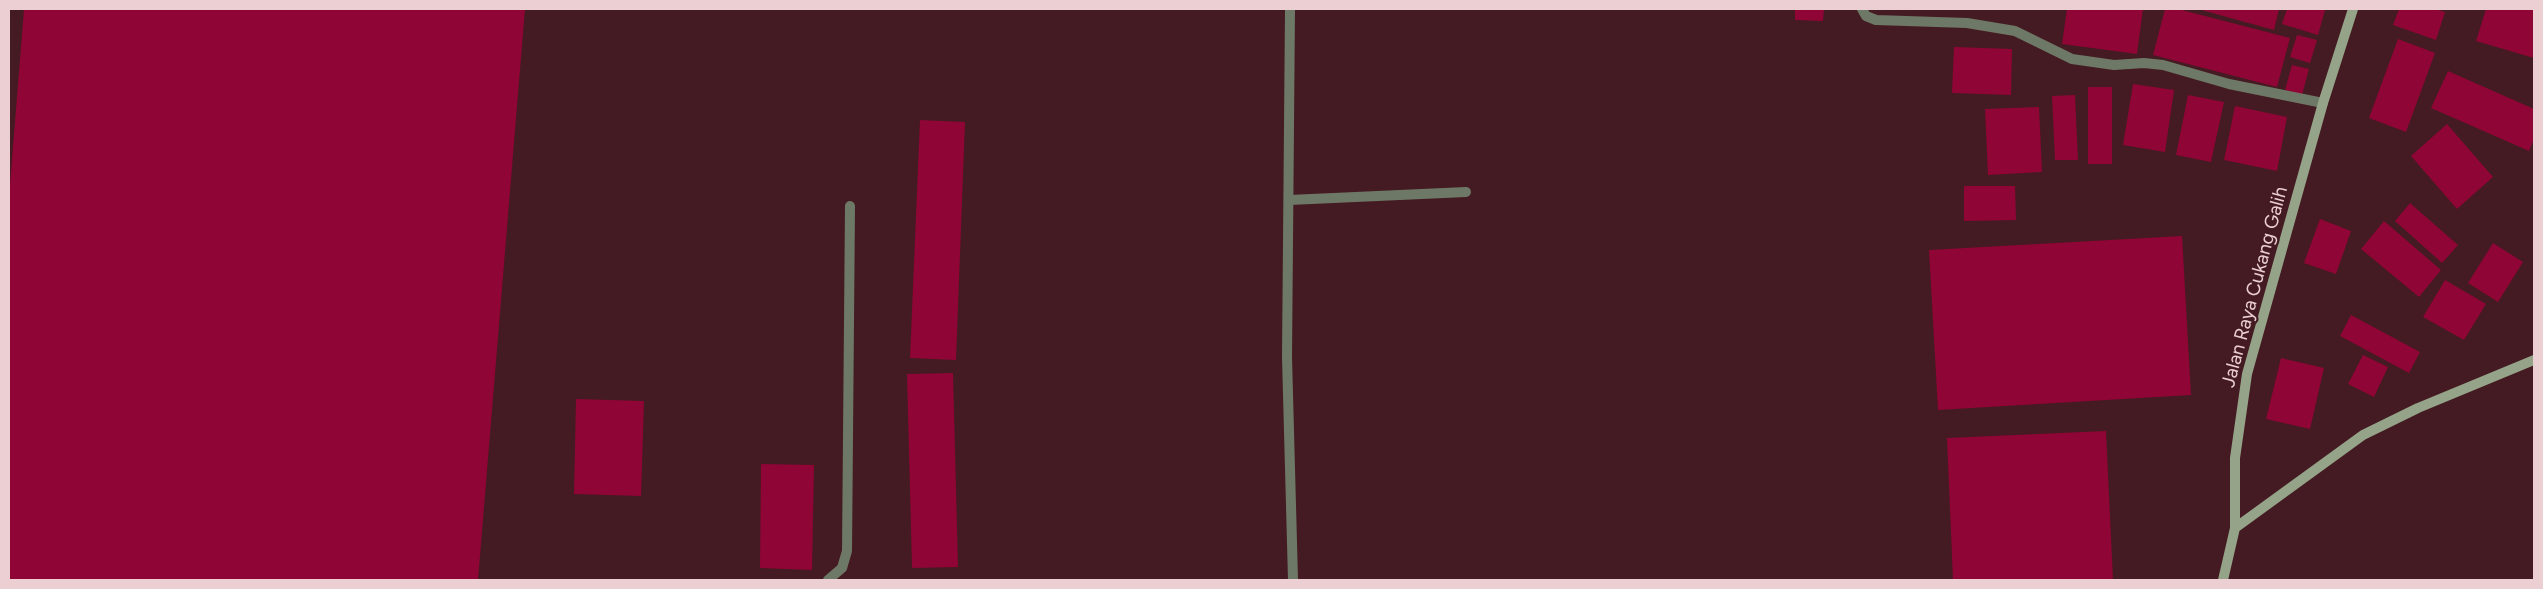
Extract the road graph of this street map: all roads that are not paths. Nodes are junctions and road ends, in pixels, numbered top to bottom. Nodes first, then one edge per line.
1 (1290, 9) edge
2 (1862, 9) edge
3 (2353, 9) edge
4 (2323, 103) junction
5 (1466, 192) dead end
6 (1289, 200) junction
7 (850, 206) dead end
8 (2534, 360) edge
9 (2234, 528) junction
10 (828, 580) edge
11 (1293, 580) edge
12 (2223, 580) edge

1 - 6 street
2 - 4 street
3 - 4 main road, Jalan Raya Cukang Galih
4 - 9 main road, Jalan Raya Cukang Galih
5 - 6 street
6 - 11 street
7 - 10 street
8 - 9 main road
9 - 12 main road, Jalan Raya Cukang Galih

